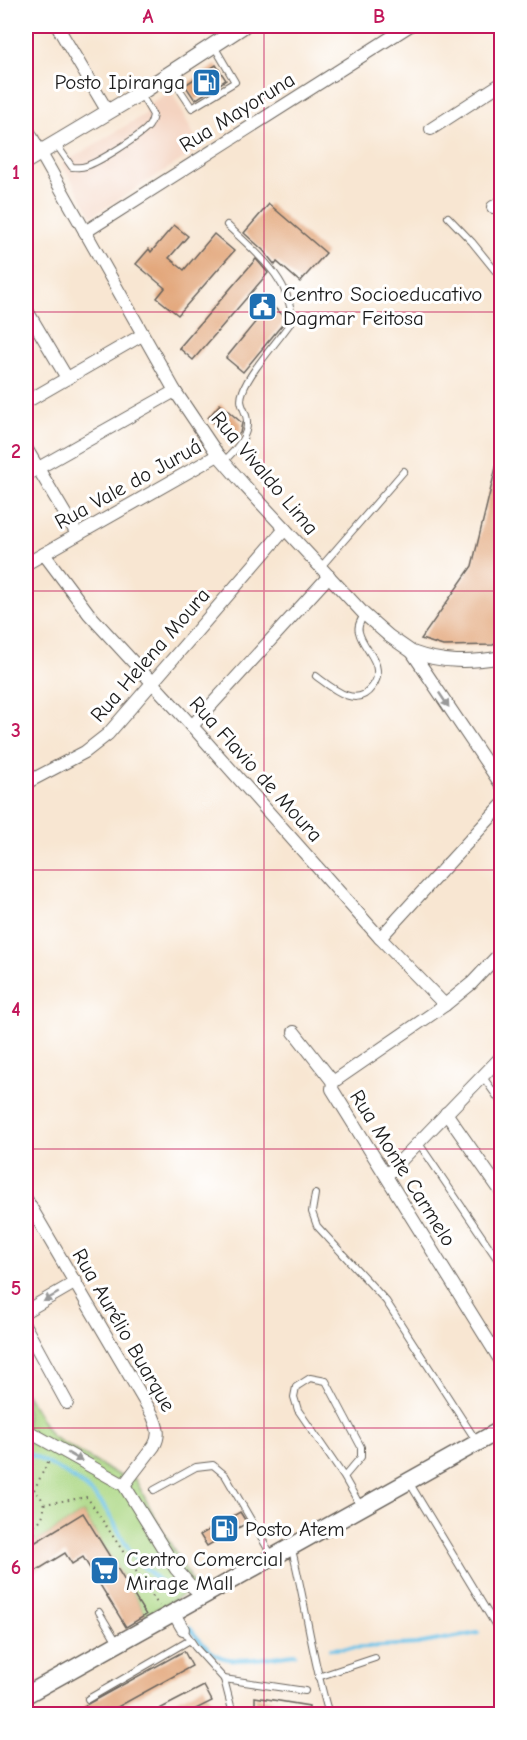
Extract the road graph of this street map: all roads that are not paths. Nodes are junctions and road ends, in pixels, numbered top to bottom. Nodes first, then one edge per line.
1 (57, 26) edge
2 (409, 26) edge
3 (235, 28) edge
4 (214, 45) junction
5 (169, 74) junction
6 (501, 83) edge
7 (140, 93) junction
8 (108, 112) junction
9 (26, 127) edge
10 (431, 129) dead end
11 (56, 144) junction
12 (40, 153) junction
13 (26, 162) edge
14 (448, 217) dead end
15 (227, 225) dead end
16 (85, 232) junction
17 (501, 279) edge
18 (26, 309) edge
19 (142, 334) junction
20 (67, 378) junction
21 (175, 391) junction
22 (26, 402) edge
23 (26, 448) edge
24 (221, 458) junction
25 (37, 468) junction
26 (404, 471) dead end
27 (26, 475) edge
28 (285, 529) junction
29 (77, 534) junction
30 (44, 554) junction
31 (26, 564) edge
32 (324, 572) junction
33 (364, 614) junction
34 (412, 652) junction
35 (501, 657) edge
36 (316, 676) dead end
37 (153, 684) junction
38 (192, 726) junction
39 (26, 783) edge
40 (501, 786) edge
41 (501, 805) edge
42 (380, 938) junction
43 (501, 951) edge
44 (445, 1005) junction
45 (294, 1032) dead end
46 (501, 1056) edge
47 (483, 1077) junction
48 (333, 1083) junction
49 (501, 1104) edge
50 (446, 1113) junction
51 (418, 1142) junction
52 (387, 1175) junction
53 (501, 1193) edge
54 (315, 1194) dead end
55 (26, 1199) edge
56 (501, 1266) edge
57 (76, 1282) junction
58 (26, 1311) edge
59 (26, 1328) edge
60 (501, 1364) edge
61 (67, 1403) dead end
62 (501, 1429) edge
63 (26, 1430) edge
64 (477, 1443) junction
65 (344, 1477) junction
66 (409, 1481) junction
67 (124, 1485) junction
68 (154, 1490) dead end
69 (361, 1508) junction
70 (291, 1546) junction
71 (272, 1557) junction
72 (203, 1595) junction
73 (99, 1612) dead end
74 (169, 1614) junction
75 (183, 1629) joint
76 (501, 1636) edge
77 (190, 1640) junction
78 (117, 1643) junction
79 (375, 1658) dead end
80 (318, 1677) junction
81 (224, 1679) junction
82 (305, 1691) dead end
83 (26, 1695) edge
84 (88, 1699) dead end
85 (233, 1714) edge
86 (329, 1714) edge

1 - 8 street
2 - 16 street, Rua Mayoruna
3 - 4 street
4 - 5 street
4 - 5 lane
5 - 7 street
6 - 10 street
7 - 8 street
7 - 11 lane
8 - 11 street
9 - 12 street, Rua Vivaldo Lima
11 - 12 street
12 - 13 street
12 - 16 street, Rua Vivaldo Lima
14 - 17 lane
15 - 24 lane
16 - 19 street, Rua Vivaldo Lima
18 - 20 street
19 - 20 street
19 - 21 street, Rua Vivaldo Lima
20 - 22 street
21 - 24 street, Rua Vivaldo Lima
21 - 25 street
23 - 25 street
24 - 28 street, Rua Vivaldo Lima
24 - 29 street, Rua Vale do Juruá
25 - 27 street
25 - 29 street
26 - 32 lane
28 - 32 street, Rua Vivaldo Lima
28 - 37 street, Rua Helena Moura
29 - 30 street, Rua Vale do Juruá
30 - 31 street, Rua Vale do Juruá
30 - 37 street, Rua Flavio de Moura
32 - 33 street, Rua Vivaldo Lima
32 - 38 street
33 - 34 street, Rua Vivaldo Lima
33 - 36 lane
34 - 35 street
34 -> 40 street, Rua Vivaldo Lima
37 - 38 street, Rua Flavio de Moura
37 - 39 street, Rua Helena Moura
38 - 42 street, Rua Flavio de Moura
41 - 42 street
42 - 44 street, Rua Flavio de Moura
43 - 44 street, Rua Monte Carmelo
44 - 48 street, Rua Monte Carmelo
45 - 48 street
46 - 47 street
47 - 49 lane
47 - 50 street
48 - 52 street, Rua Monte Carmelo
50 - 51 street
50 - 53 street
51 - 52 street
51 - 56 lane
52 - 60 street, Rua Monte Carmelo
54 - 64 lane
55 - 57 street, Rua Aurélio Buarque
57 -> 58 street
57 - 67 street, Rua Aurélio Buarque
59 - 61 street
62 - 64 main road
63 -> 67 street
64 - 66 main road
65 - 65 lane
65 - 69 lane
66 - 69 main road
66 - 76 lane
67 - 72 street
68 - 71 lane
69 - 70 main road
70 - 71 main road
70 - 80 lane
71 - 72 main road
72 - 74 main road
73 - 78 lane
74 - 75 street
74 - 78 main road
75 - 77 lane
77 - 81 lane
77 - 84 lane
78 - 83 main road
79 - 80 lane
80 - 86 lane
81 - 82 lane
81 - 85 lane

